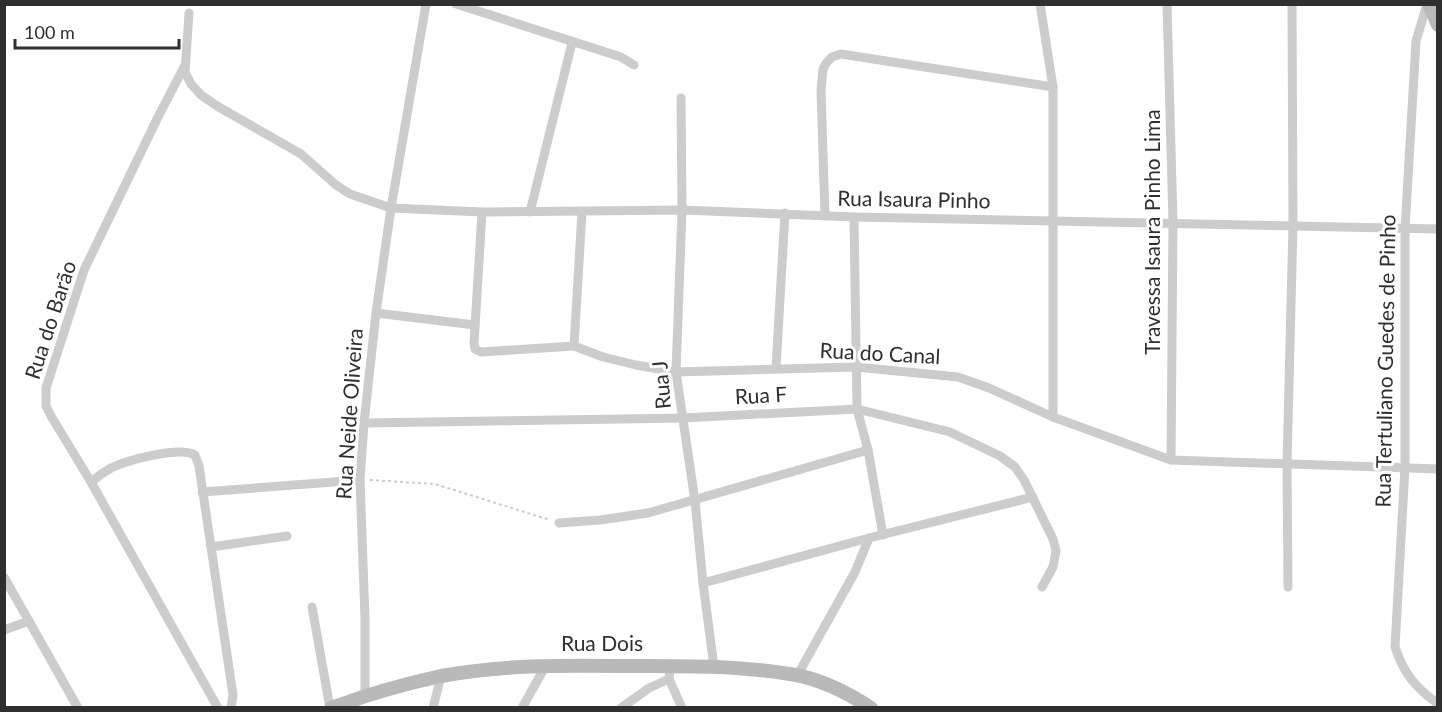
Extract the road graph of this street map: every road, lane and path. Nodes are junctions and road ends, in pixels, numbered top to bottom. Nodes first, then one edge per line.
1 (426, 4) edge
2 (456, 4) edge
3 (1040, 4) edge
4 (1167, 4) edge
5 (1292, 4) edge
6 (1428, 4) edge
7 (189, 13) dead end
8 (1437, 26) edge
9 (572, 43) junction
10 (185, 65) junction
11 (634, 65) dead end
12 (1053, 87) junction
13 (681, 98) dead end
14 (391, 208) junction
15 (682, 210) junction
16 (482, 212) junction
17 (530, 212) junction
18 (582, 212) junction
19 (785, 213) junction
20 (825, 216) junction
21 (854, 217) junction
22 (1054, 222) junction
23 (1173, 222) junction
24 (1293, 225) junction
25 (1405, 229) junction
26 (1437, 229) edge
27 (376, 313) junction
28 (475, 325) junction
29 (574, 346) junction
30 (856, 367) junction
31 (776, 368) junction
32 (676, 372) junction
33 (856, 409) junction
34 (1053, 417) junction
35 (683, 418) junction
36 (364, 423) junction
37 (868, 450) junction
38 (1171, 460) junction
39 (1287, 464) junction
40 (1405, 467) junction
41 (1437, 469) edge
42 (360, 480) junction
43 (91, 482) junction
44 (202, 492) junction
45 (1033, 497) junction
46 (695, 501) junction
47 (559, 523) joint
48 (287, 536) dead end
49 (883, 536) junction
50 (869, 538) junction
51 (211, 547) junction
52 (4, 577) edge
53 (703, 583) junction
54 (1042, 587) dead end
55 (1288, 587) dead end
56 (312, 607) dead end
57 (29, 621) junction
58 (4, 630) edge
59 (546, 665) junction
60 (714, 667) junction
61 (669, 672) junction
62 (797, 675) junction
63 (441, 676) junction
64 (365, 696) junction
65 (851, 702) edge
66 (1437, 704) edge
67 (331, 707) edge
68 (78, 708) edge
69 (218, 708) edge
70 (231, 708) edge
71 (433, 708) edge
72 (522, 708) edge
73 (621, 708) edge
74 (682, 708) edge
75 (871, 708) edge

1 - 14 street, Rua Neide Oliveira
2 - 9 street
3 - 12 street
4 - 23 street, Travessa Isaura Pinho Lima
5 - 24 street
6 - 8 street
6 - 25 street, Rua Tertuliano Guedes de Pinho
7 - 10 street
9 - 11 street
9 - 17 street
10 - 14 street, Rua Isaura Pinho
10 - 43 street, Rua do Barão
12 - 20 street
12 - 22 street
13 - 15 street, Rua J
14 - 16 street, Rua Isaura Pinho
14 - 27 street, Rua Neide Oliveira
15 - 18 street, Rua Isaura Pinho
15 - 19 street, Rua Isaura Pinho
15 - 32 street, Rua J
16 - 17 street, Rua Isaura Pinho
16 - 28 street
17 - 18 street, Rua Isaura Pinho
18 - 29 street
19 - 20 street, Rua Isaura Pinho
19 - 31 street
20 - 21 street, Rua Isaura Pinho
21 - 22 street, Rua Isaura Pinho
21 - 30 street
22 - 23 street, Rua Isaura Pinho
22 - 34 street
23 - 24 street, Rua Isaura Pinho
23 - 38 street, Travessa Isaura Pinho Lima
24 - 25 street, Rua Isaura Pinho
24 - 39 street
25 - 26 street, Rua Isaura Pinho
25 - 40 street, Rua Tertuliano Guedes de Pinho
27 - 28 street
27 - 36 street, Rua Neide Oliveira
28 - 29 street
29 - 32 street, Rua do Canal
30 - 31 street, Rua do Canal
30 - 33 street
30 - 34 street, Rua do Canal
31 - 32 street, Rua do Canal
32 - 35 street, Rua J
33 - 35 street, Rua F
33 - 37 street
33 - 45 street, Rua F
34 - 38 street, Rua do Canal
35 - 36 street, Rua F
35 - 46 street, Rua J
36 - 42 street, Rua Neide Oliveira
37 - 46 street
37 - 49 street
38 - 39 street, Rua do Canal
39 - 40 street, Rua do Canal
39 - 55 street
40 - 41 street, Rua do Canal
40 - 66 street, Rua Tertuliano Guedes de Pinho
42 - 44 street
42 - 47 path
42 - 64 street, Rua Neide Oliveira
43 - 44 street
43 - 69 street, Rua do Barão
44 - 51 street
45 - 49 street
45 - 54 street, Rua F
46 - 47 street
46 - 53 street, Rua J
48 - 51 street
49 - 50 street
50 - 53 street
50 - 62 street
51 - 70 street
52 - 57 street
53 - 60 street, Rua J
56 - 67 street
57 - 58 street
57 - 68 street
59 - 61 street, Rua Dois
59 - 63 street, Rua Dois
59 - 72 street
60 - 61 street, Rua Dois
60 - 62 street, Rua Dois
61 - 73 street
61 - 74 street
62 - 65 street, Rua Dois
63 - 64 street, Rua Dois
63 - 71 street
64 - 67 street, Rua Dois
65 - 75 street, Rua Dois

